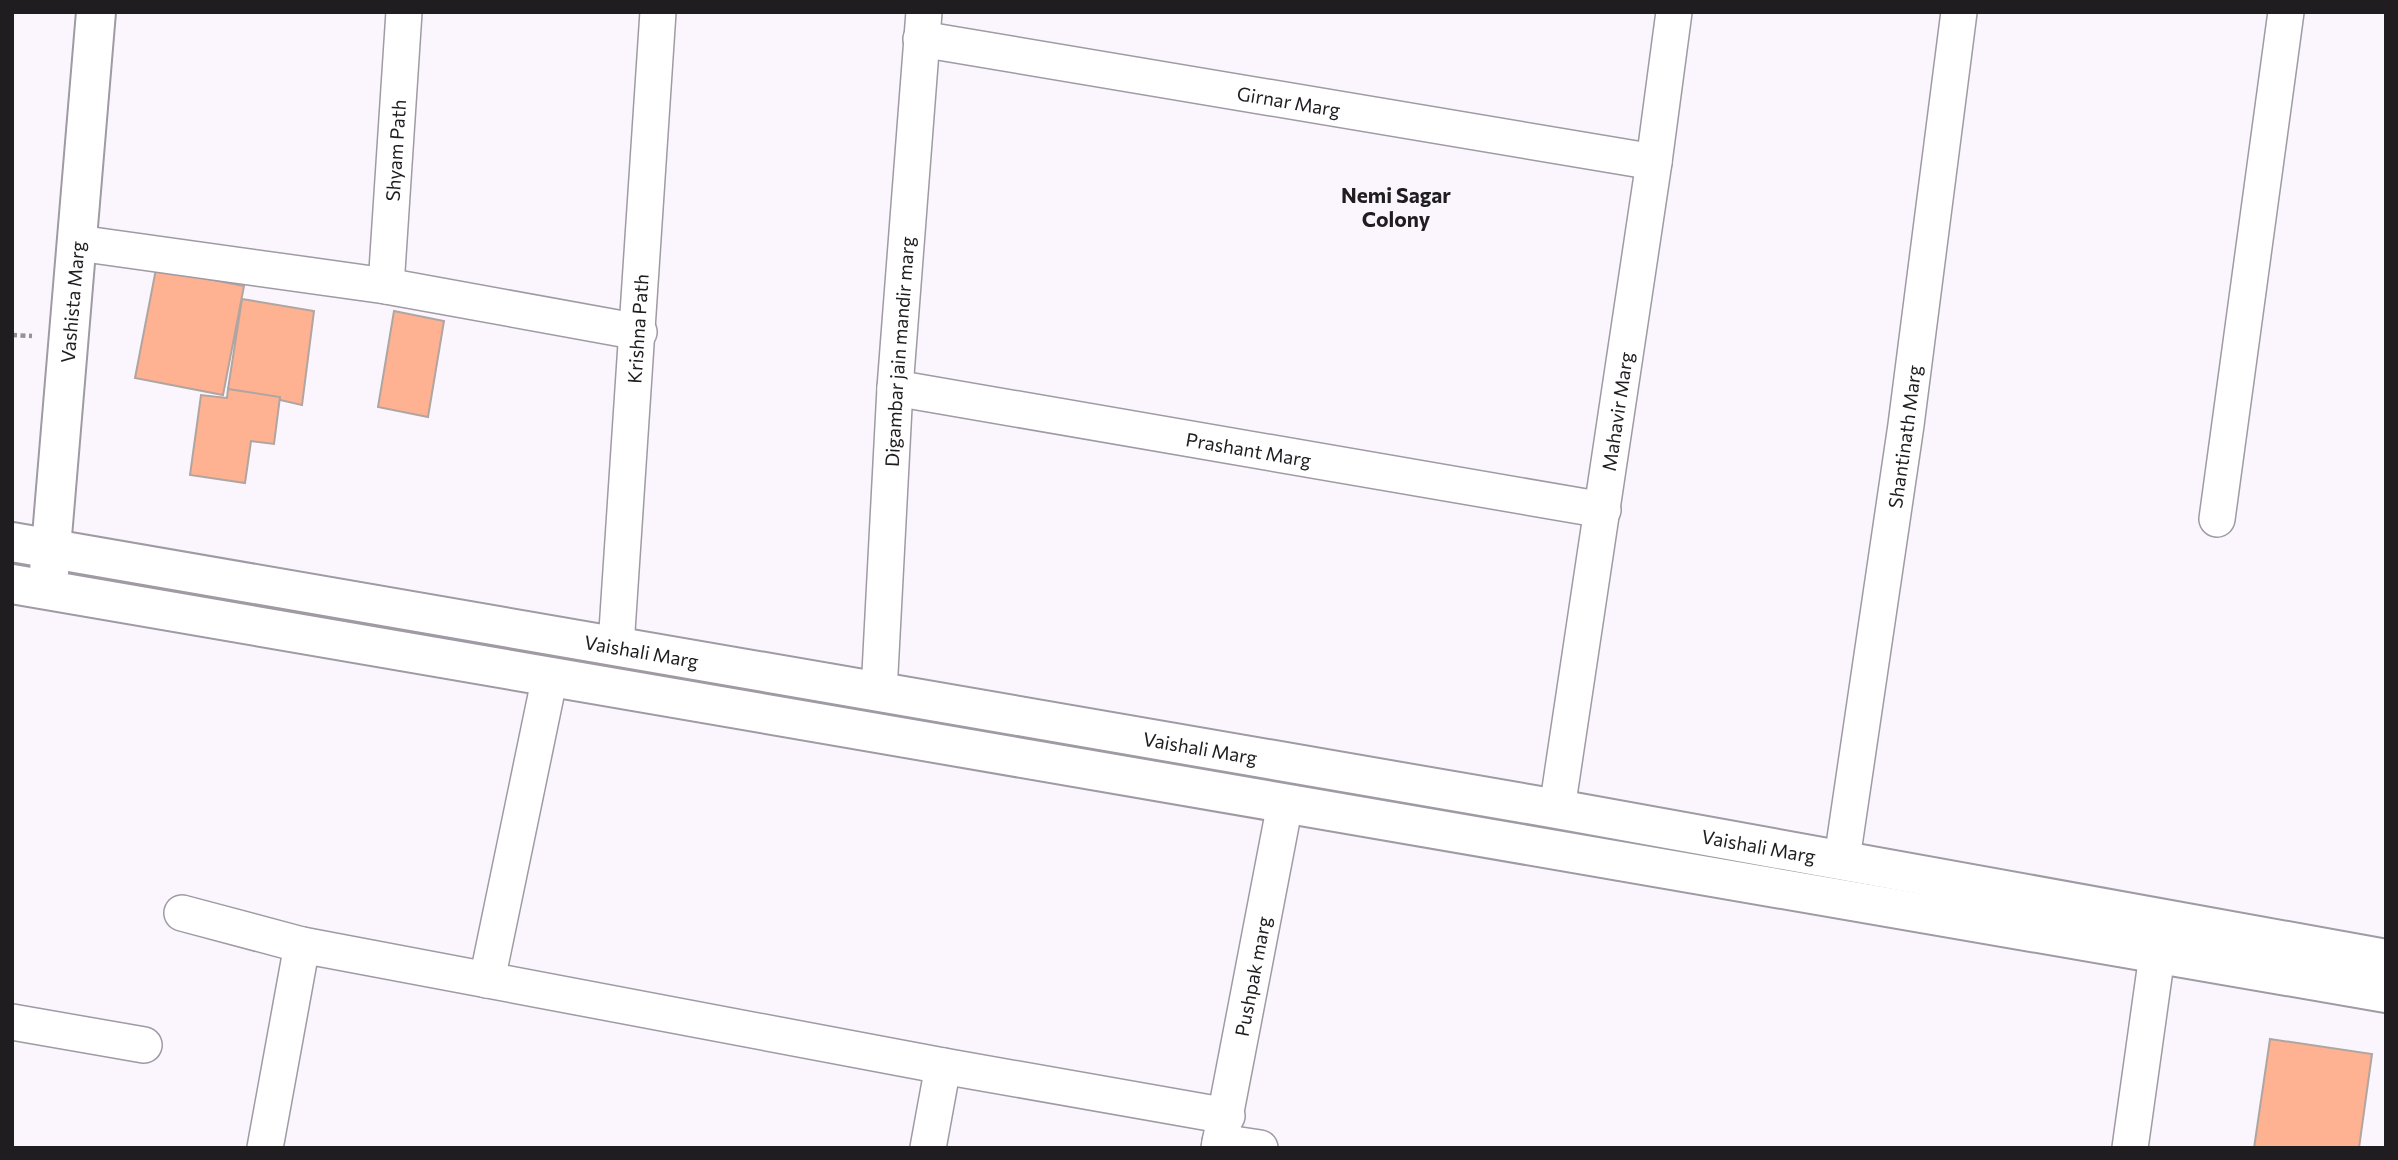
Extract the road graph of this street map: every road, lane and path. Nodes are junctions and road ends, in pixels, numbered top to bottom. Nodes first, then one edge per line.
1 (96, 12) edge
2 (404, 12) edge
3 (658, 12) edge
4 (1959, 12) edge
5 (2287, 12) edge
6 (1664, 15) edge
7 (922, 25) edge
8 (1654, 162) junction
9 (78, 243) junction
10 (386, 286) junction
11 (639, 332) junction
12 (895, 388) junction
13 (1603, 510) junction
14 (2217, 519) dead end
15 (12, 542) edge
16 (51, 548) junction
17 (29, 587) edge
18 (557, 636) junction
19 (617, 646) junction
20 (550, 676) junction
21 (879, 691) junction
22 (1291, 765) junction
23 (1284, 804) junction
24 (1557, 809) junction
25 (1842, 859) junction
26 (182, 913) dead end
27 (302, 944) junction
28 (2157, 955) junction
29 (2386, 959) edge
30 (487, 980) junction
31 (2386, 993) edge
32 (12, 1022) edge
33 (144, 1045) dead end
34 (943, 1066) junction
35 (1222, 1135) edge
36 (265, 1148) edge
37 (928, 1148) edge
38 (1260, 1148) edge
39 (2130, 1148) edge

1 - 9 street, Vashista Marg
2 - 10 street, Shyam Path
3 - 11 street, Krishna Path
4 - 25 street, Shantinath Marg
5 - 14 street
6 - 8 street, Mahavir Marg
7 - 8 street, Girnar Marg
7 - 12 street, Digambar jain mandir marg
8 - 13 street, Mahavir Marg
9 - 10 street
9 - 16 street, Vashista Marg
10 - 11 street
11 - 19 street, Krishna Path
12 - 13 street, Prashant Marg
12 - 21 street, Digambar jain mandir marg
13 - 24 street, Mahavir Marg
15 - 16 street, Vaishali Marg
16 - 17 street, Vashista Marg
16 - 18 street, Vaishali Marg
17 - 20 street, Vaishali Marg
18 - 19 street, Vaishali Marg
18 - 20 street
19 - 21 street, Vaishali Marg
20 - 23 street, Vaishali Marg
20 - 30 street
21 - 22 street, Vaishali Marg
22 - 23 street
22 - 24 street, Vaishali Marg
23 - 28 street, Vaishali Marg
23 - 35 street, Pushpak marg
24 - 25 street, Vaishali Marg
25 - 29 street, Vaishali Marg
26 - 27 street
27 - 30 street
27 - 36 street
28 - 31 street, Vaishali Marg
28 - 39 street
30 - 34 street
32 - 33 street
34 - 35 street
34 - 37 street
35 - 38 street

